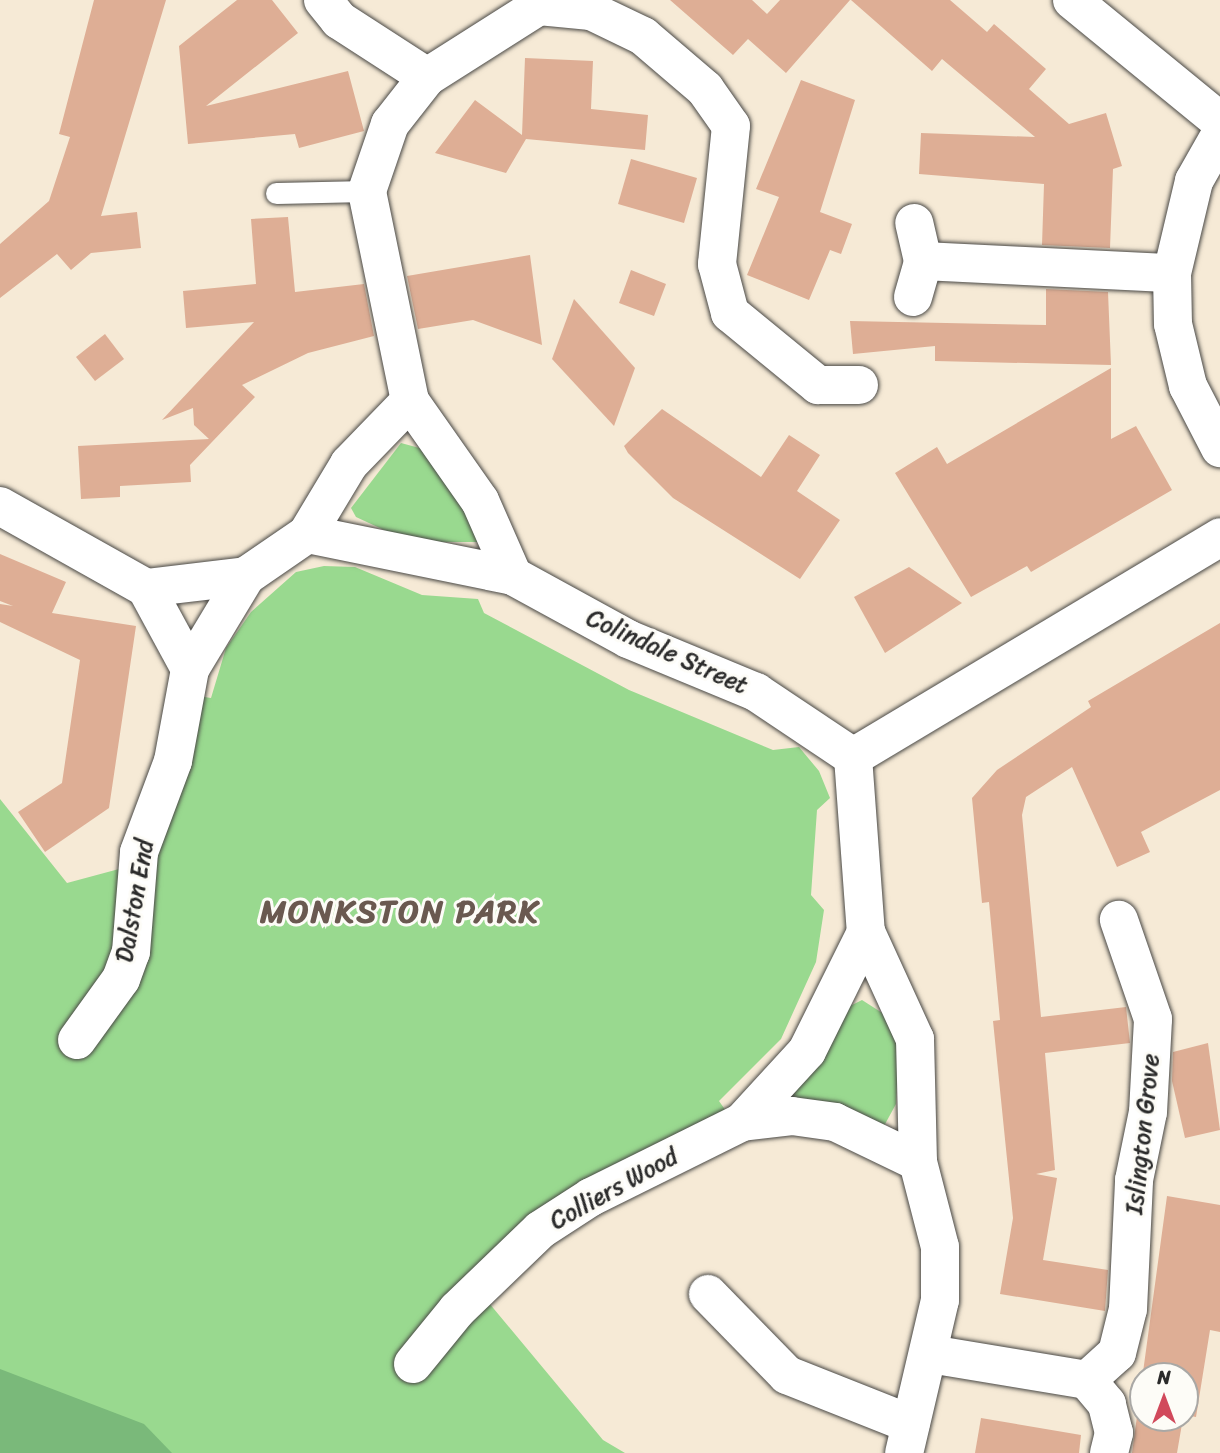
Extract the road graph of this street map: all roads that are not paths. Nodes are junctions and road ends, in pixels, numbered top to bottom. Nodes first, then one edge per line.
1 (323, 0) edge
2 (1072, 0) edge
3 (427, 78) junction
4 (1220, 121) edge
5 (1220, 135) edge
6 (367, 191) junction
7 (276, 193) dead end
8 (914, 223) dead end
9 (923, 261) junction
10 (1172, 272) junction
11 (913, 297) dead end
12 (859, 385) dead end
13 (410, 401) junction
14 (1220, 448) edge
15 (0, 506) edge
16 (307, 534) junction
17 (1220, 537) edge
18 (246, 576) junction
19 (513, 576) junction
20 (146, 588) junction
21 (190, 669) junction
22 (853, 757) junction
23 (1119, 920) dead end
24 (866, 932) junction
25 (77, 1040) dead end
26 (741, 1122) junction
27 (918, 1162) junction
28 (708, 1294) dead end
29 (930, 1354) junction
30 (413, 1364) dead end
31 (1087, 1380) junction
32 (907, 1438) edge
33 (1109, 1453) edge

1 - 3 street
2 - 4 street
3 - 6 street
3 - 12 street
5 - 10 street
6 - 7 lane
6 - 13 street
8 - 9 street
9 - 10 street
9 - 11 street
10 - 14 street
13 - 16 street
13 - 19 street
15 - 20 street
16 - 18 street
16 - 19 street, Colindale Street
17 - 22 street
18 - 20 street
18 - 21 street, Dalston End
19 - 22 street, Colindale Street
20 - 21 street
21 - 25 street, Dalston End
22 - 24 street
23 - 31 street, Islington Grove
24 - 26 street, Colliers Wood
24 - 27 street
26 - 27 street, Colliers Wood
26 - 30 street, Colliers Wood
27 - 29 street
28 - 32 street
29 - 31 street
29 - 32 street
31 - 33 street

